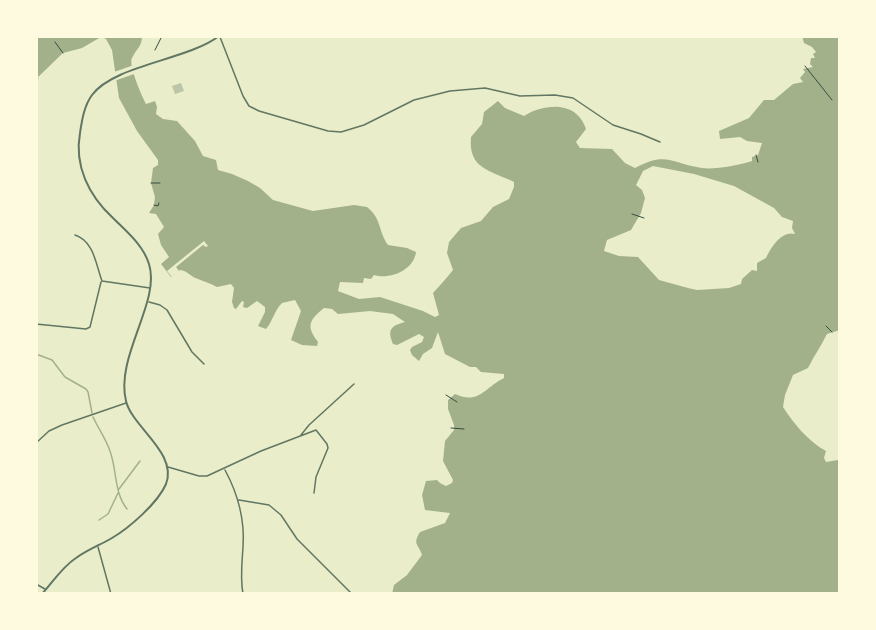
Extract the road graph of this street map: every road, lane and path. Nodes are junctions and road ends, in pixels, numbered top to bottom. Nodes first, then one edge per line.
1 (162, 36) edge
2 (219, 36) edge
3 (55, 42) dead end
4 (155, 50) dead end
5 (63, 53) dead end
6 (805, 66) dead end
7 (832, 100) dead end
8 (660, 142) dead end
9 (756, 155) dead end
10 (758, 162) dead end
11 (152, 183) dead end
12 (160, 183) dead end
13 (159, 203) dead end
14 (154, 205) dead end
15 (632, 214) dead end
16 (644, 218) dead end
17 (75, 235) dead end
18 (102, 281) junction
19 (150, 288) junction
20 (146, 301) junction
21 (36, 324) edge
22 (826, 326) dead end
23 (832, 332) dead end
24 (204, 364) dead end
25 (354, 384) dead end
26 (446, 395) dead end
27 (457, 402) dead end
28 (126, 403) junction
29 (451, 428) dead end
30 (464, 429) dead end
31 (301, 436) junction
32 (36, 442) edge
33 (167, 467) junction
34 (224, 469) junction
35 (314, 493) dead end
36 (239, 500) junction
37 (98, 546) junction
38 (36, 584) edge
39 (46, 590) junction
40 (42, 594) edge
41 (111, 594) edge
42 (243, 594) edge
43 (352, 594) edge

1 - 4 path
2 - 8 street
2 - 19 street
3 - 5 path
6 - 7 path
9 - 10 path
11 - 12 path
13 - 14 path
15 - 16 path
17 - 18 street
18 - 19 street
18 - 21 street
19 - 20 street
20 - 24 street
20 - 28 street
22 - 23 path
25 - 31 street
26 - 27 path
28 - 32 street
28 - 33 street
29 - 30 path
31 - 34 street
31 - 35 street
33 - 34 street
33 - 37 street
34 - 36 street
36 - 42 street
36 - 43 street
37 - 39 street
37 - 41 street
38 - 39 street
39 - 40 street

